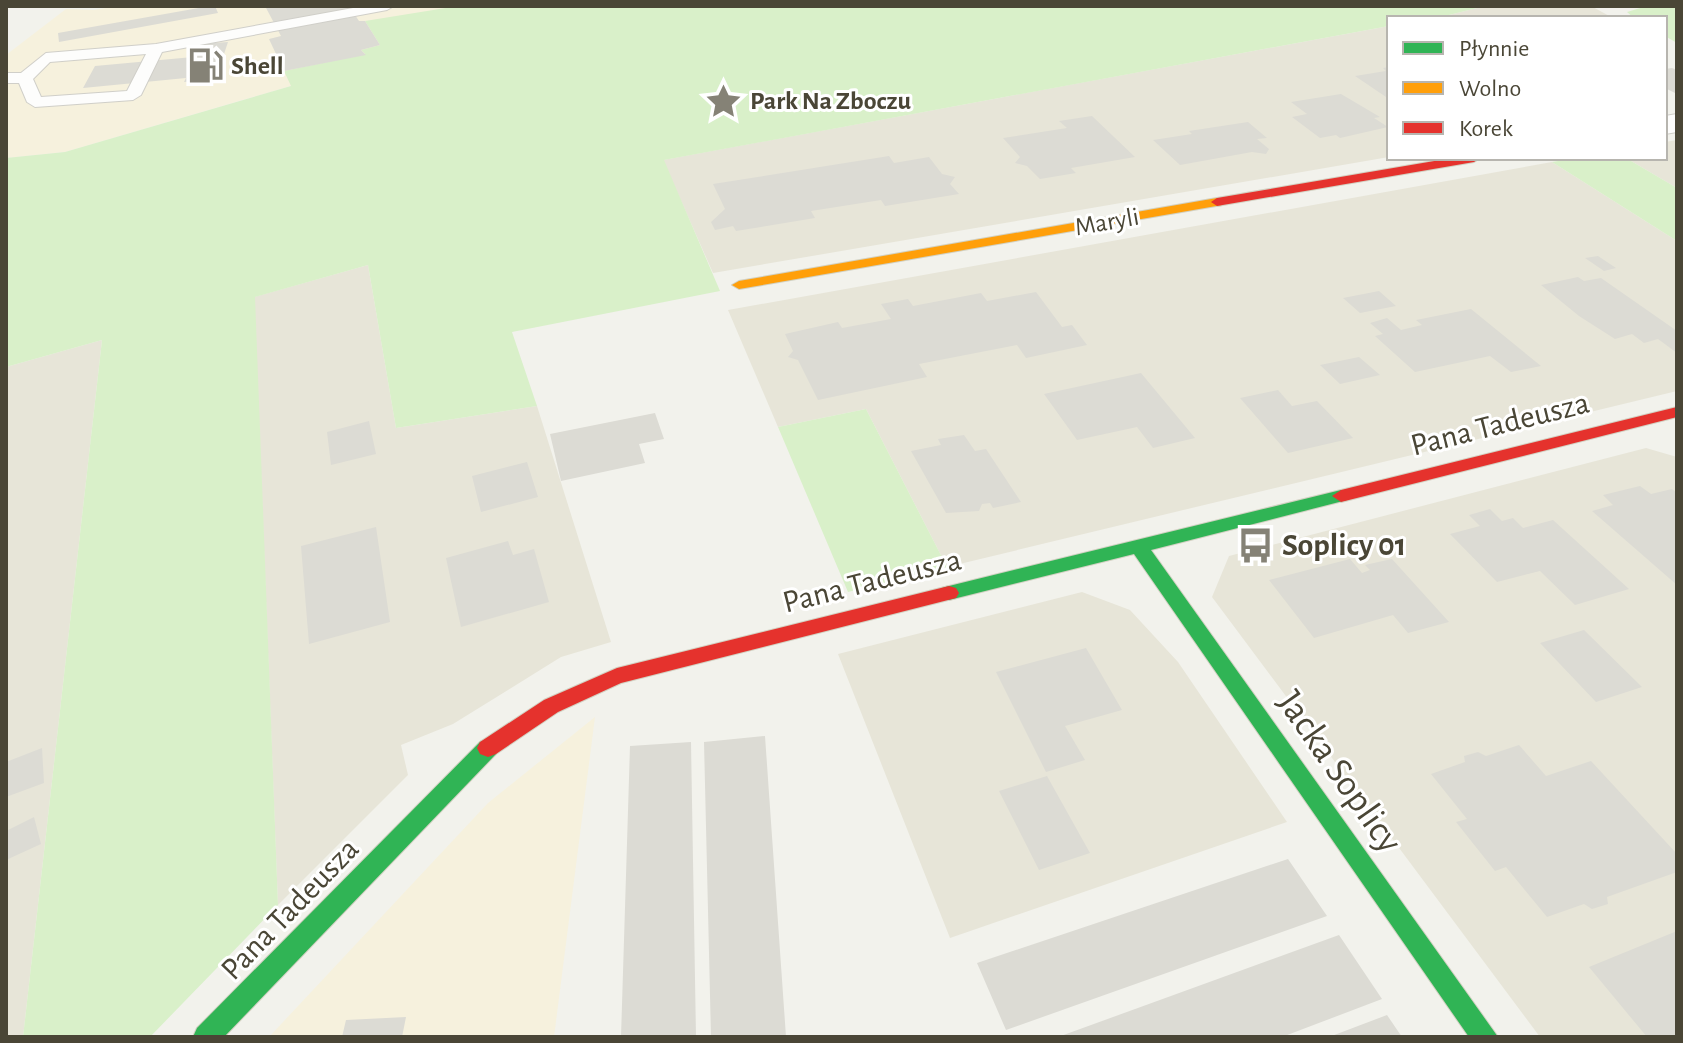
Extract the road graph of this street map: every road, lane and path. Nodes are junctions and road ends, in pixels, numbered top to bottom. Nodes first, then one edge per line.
1 (387, 6) edge
2 (156, 49) junction
3 (6, 78) edge
4 (25, 78) junction
5 (1462, 160) edge
6 (739, 285) dead end
7 (1675, 415) edge
8 (1138, 545) junction
9 (206, 1037) edge
10 (1485, 1037) edge

1 - 2 lane
2 - 4 lane
2 - 4 lane
3 - 4 lane
5 - 6 street, Maryli
7 - 8 street, Pana Tadeusza
8 - 9 street, Pana Tadeusza
8 - 10 street, Jacka Soplicy

